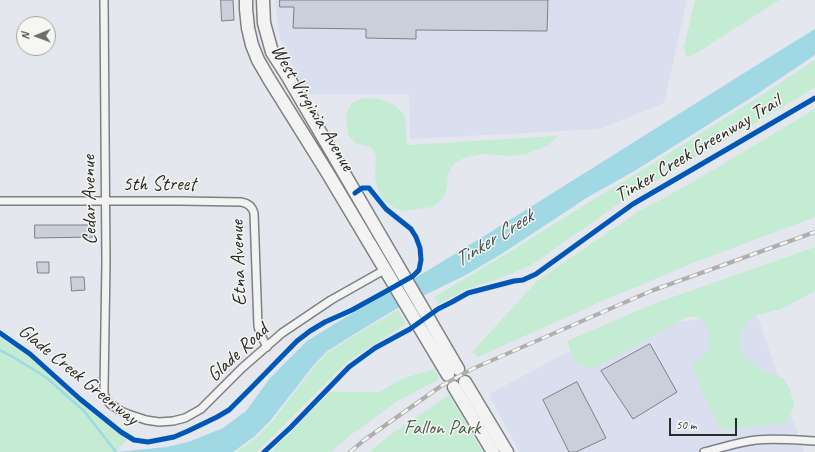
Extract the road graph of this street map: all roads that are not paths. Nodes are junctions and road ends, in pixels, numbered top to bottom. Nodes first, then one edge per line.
1 (104, 0) edge
2 (246, 0) edge
3 (263, 0) edge
4 (105, 201) junction
5 (0, 202) edge
6 (246, 203) joint
7 (388, 273) junction
8 (267, 347) junction
9 (458, 369) dead end
10 (448, 376) dead end
11 (107, 400) joint
12 (815, 441) edge
13 (493, 452) edge
14 (507, 452) edge
15 (704, 452) edge

1 - 4 street, Cedar Avenue
2 - 7 main road, West Virginia Avenue
3 - 9 main road, West Virginia Avenue
4 - 5 street, 5th Street
4 - 6 street, 5th Street
4 - 11 street, Cedar Avenue
6 - 8 street, Etna Avenue
7 - 8 street, Glade Road
7 - 10 main road, West Virginia Avenue
8 - 11 street, Glade Road
12 - 15 street
13 - 14 main road

